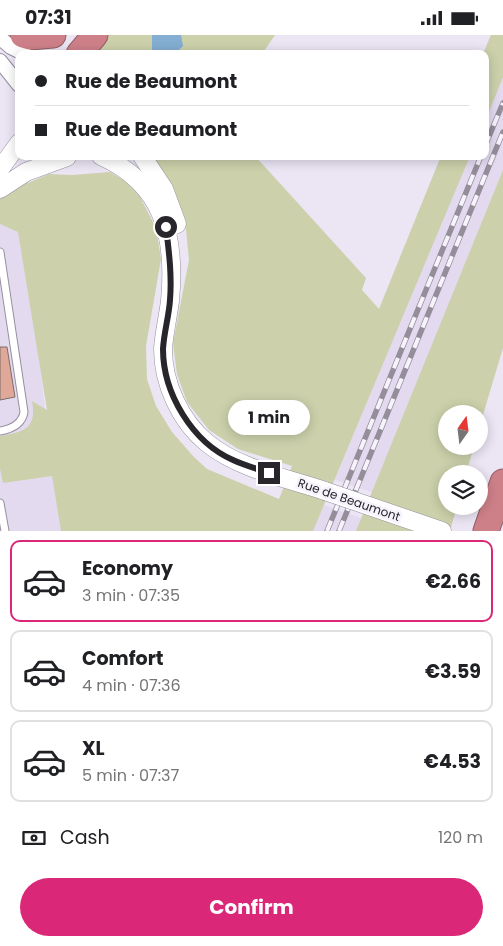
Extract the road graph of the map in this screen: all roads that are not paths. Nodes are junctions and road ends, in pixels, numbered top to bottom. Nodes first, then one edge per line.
1 (23, 35) edge
2 (53, 35) edge
3 (95, 35) edge
4 (0, 38) edge
5 (17, 50) edge
6 (82, 50) edge
7 (0, 61) edge
8 (15, 80) edge
9 (15, 148) edge
10 (62, 160) edge
11 (110, 160) edge
12 (145, 160) edge
13 (0, 169) edge
14 (0, 189) edge
15 (0, 252) edge
16 (170, 302) junction
17 (0, 431) edge
18 (503, 481) edge
19 (0, 503) edge
20 (1, 520) edge
21 (5, 531) edge
22 (442, 531) edge
23 (486, 531) edge

1 - 2 highway
3 - 6 highway
4 - 5 street
7 - 8 street
9 - 13 street
10 - 14 street
11 - 16 street, Rue de Beaumont
12 - 16 street, Rue de Beaumont
15 - 17 lane
16 - 22 street, Rue de Beaumont, bridge
18 - 23 highway
19 - 20 lane
20 - 21 lane

